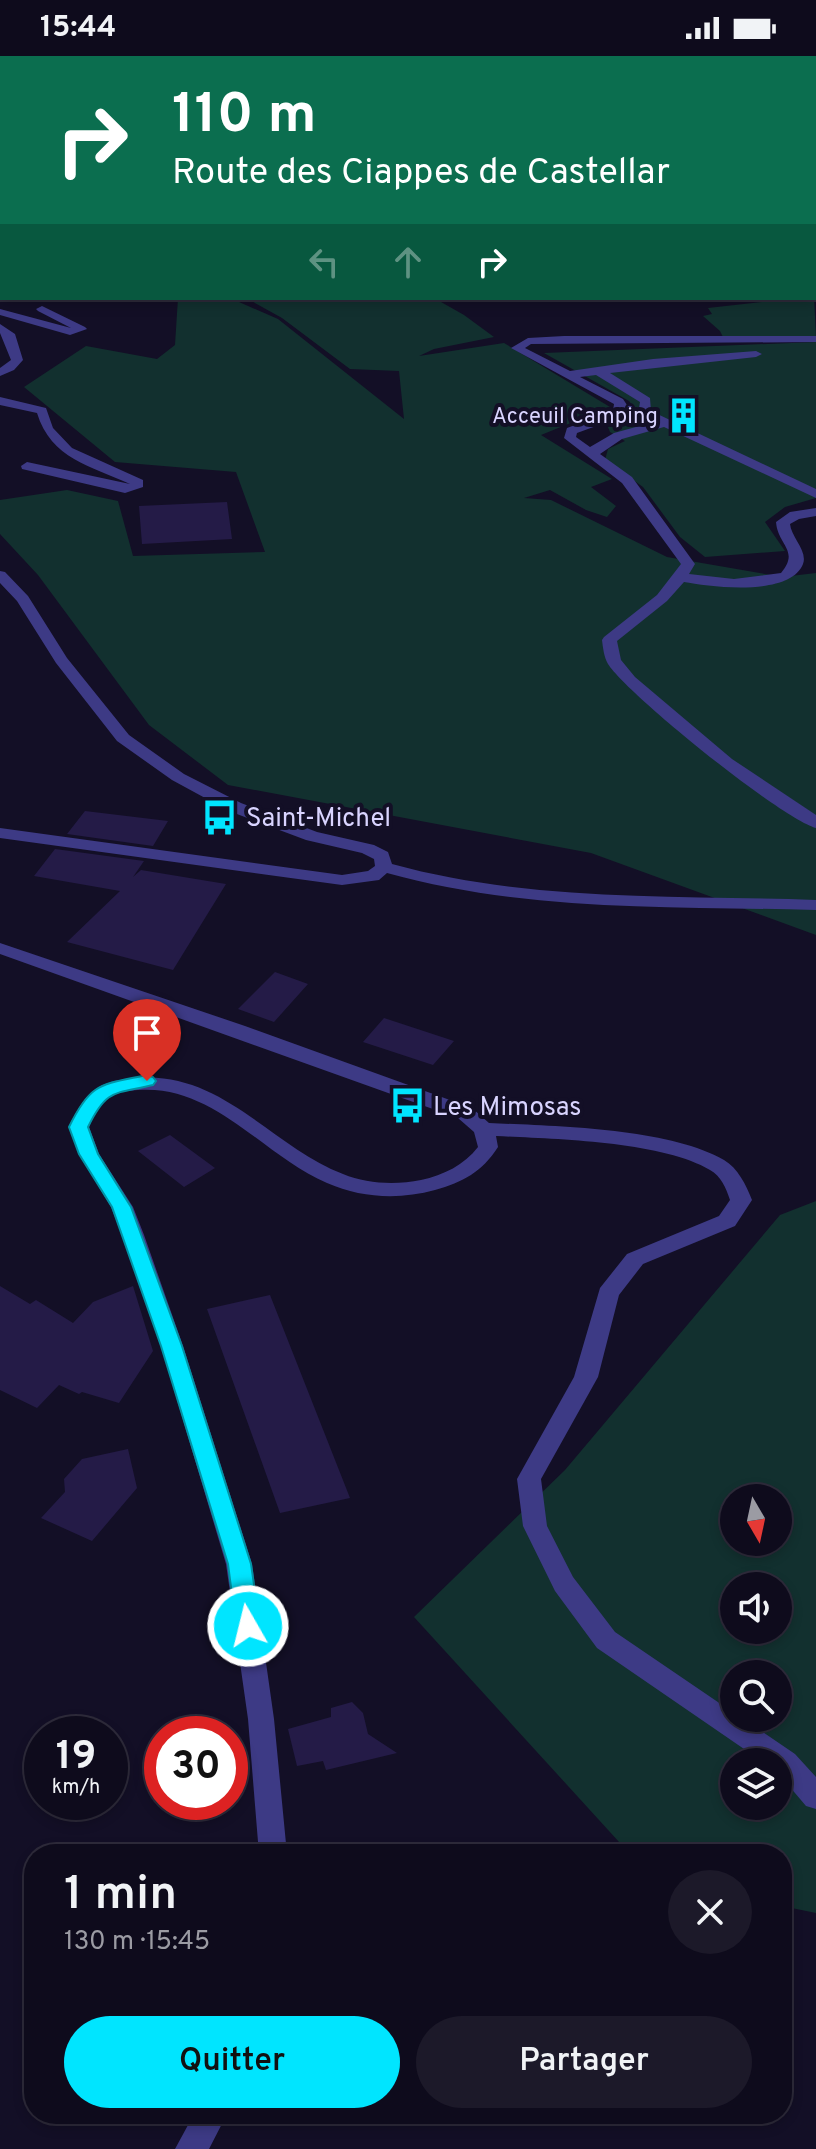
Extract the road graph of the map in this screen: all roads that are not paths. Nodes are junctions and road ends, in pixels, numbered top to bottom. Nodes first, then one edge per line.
1 (42, 309) dead end
2 (0, 312) edge
3 (0, 327) edge
4 (816, 339) edge
5 (776, 354) dead end
6 (599, 371) junction
7 (0, 372) edge
8 (568, 375) junction
9 (0, 401) edge
10 (622, 408) junction
11 (645, 413) junction
12 (664, 423) junction
13 (593, 455) junction
14 (27, 466) dead end
15 (816, 494) edge
16 (816, 512) edge
17 (685, 571) junction
18 (0, 575) edge
19 (816, 823) edge
20 (0, 833) edge
21 (384, 867) junction
22 (816, 905) edge
23 (0, 948) edge
24 (484, 1129) junction
25 (816, 1797) edge
26 (272, 1844) edge
27 (205, 2124) edge
28 (191, 2149) edge

1 - 2 street
3 - 7 street
4 - 8 street
5 - 6 street
6 - 8 street
6 - 11 street
8 - 10 street
9 - 14 street
10 - 11 street
10 - 13 street
11 - 12 street
12 - 13 street
12 - 15 street
13 - 17 street
16 - 17 street
17 - 19 street
18 - 21 street
20 - 21 street
21 - 22 street
23 - 24 street
24 - 25 street
24 - 26 street
27 - 28 street

